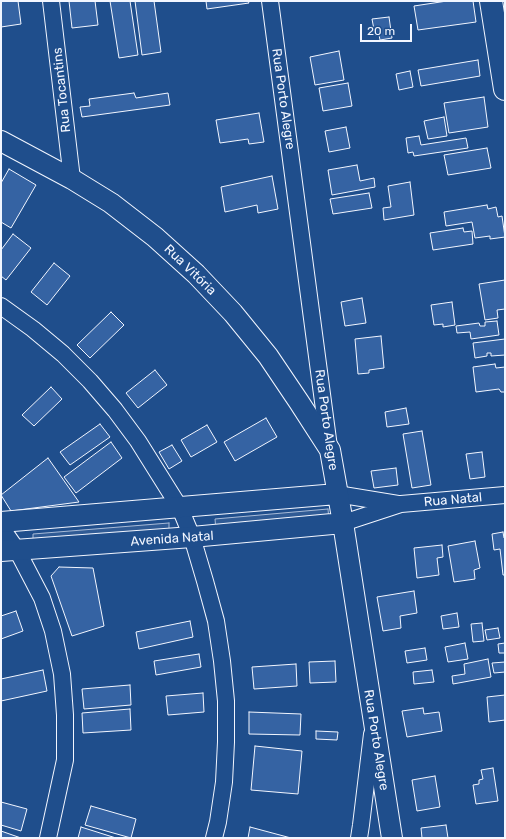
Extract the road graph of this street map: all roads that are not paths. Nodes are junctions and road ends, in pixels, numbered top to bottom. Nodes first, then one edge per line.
1 (52, 1) edge
2 (270, 1) edge
3 (491, 1) edge
4 (505, 90) edge
5 (1, 141) edge
6 (72, 179) junction
7 (1, 306) edge
8 (330, 450) junction
9 (337, 494) junction
10 (505, 495) edge
11 (401, 504) junction
12 (180, 508) junction
13 (1, 522) edge
14 (343, 523) junction
15 (1, 527) edge
16 (192, 537) junction
17 (9, 551) edge
18 (373, 719) junction
19 (48, 838) edge
20 (214, 838) edge
21 (359, 838) edge
22 (392, 838) edge

1 - 6 street, Rua Tocantins
2 - 8 street, Rua Porto Alegre
3 - 4 main road
5 - 6 street, Rua Vitória
6 - 8 street, Rua Vitória
7 - 12 street
8 - 9 street, Rua Porto Alegre
9 - 11 street, Rua Natal
9 - 12 street
9 - 14 street, Rua Porto Alegre
10 - 11 street, Rua Natal
11 - 14 street, Rua Natal
12 - 13 street
12 - 16 street
14 - 16 street, Avenida Natal
14 - 18 street, Rua Porto Alegre
15 - 17 street
16 - 17 street, Avenida Natal
16 - 20 street
17 - 19 street
18 - 21 street
18 - 22 street, Rua Porto Alegre

